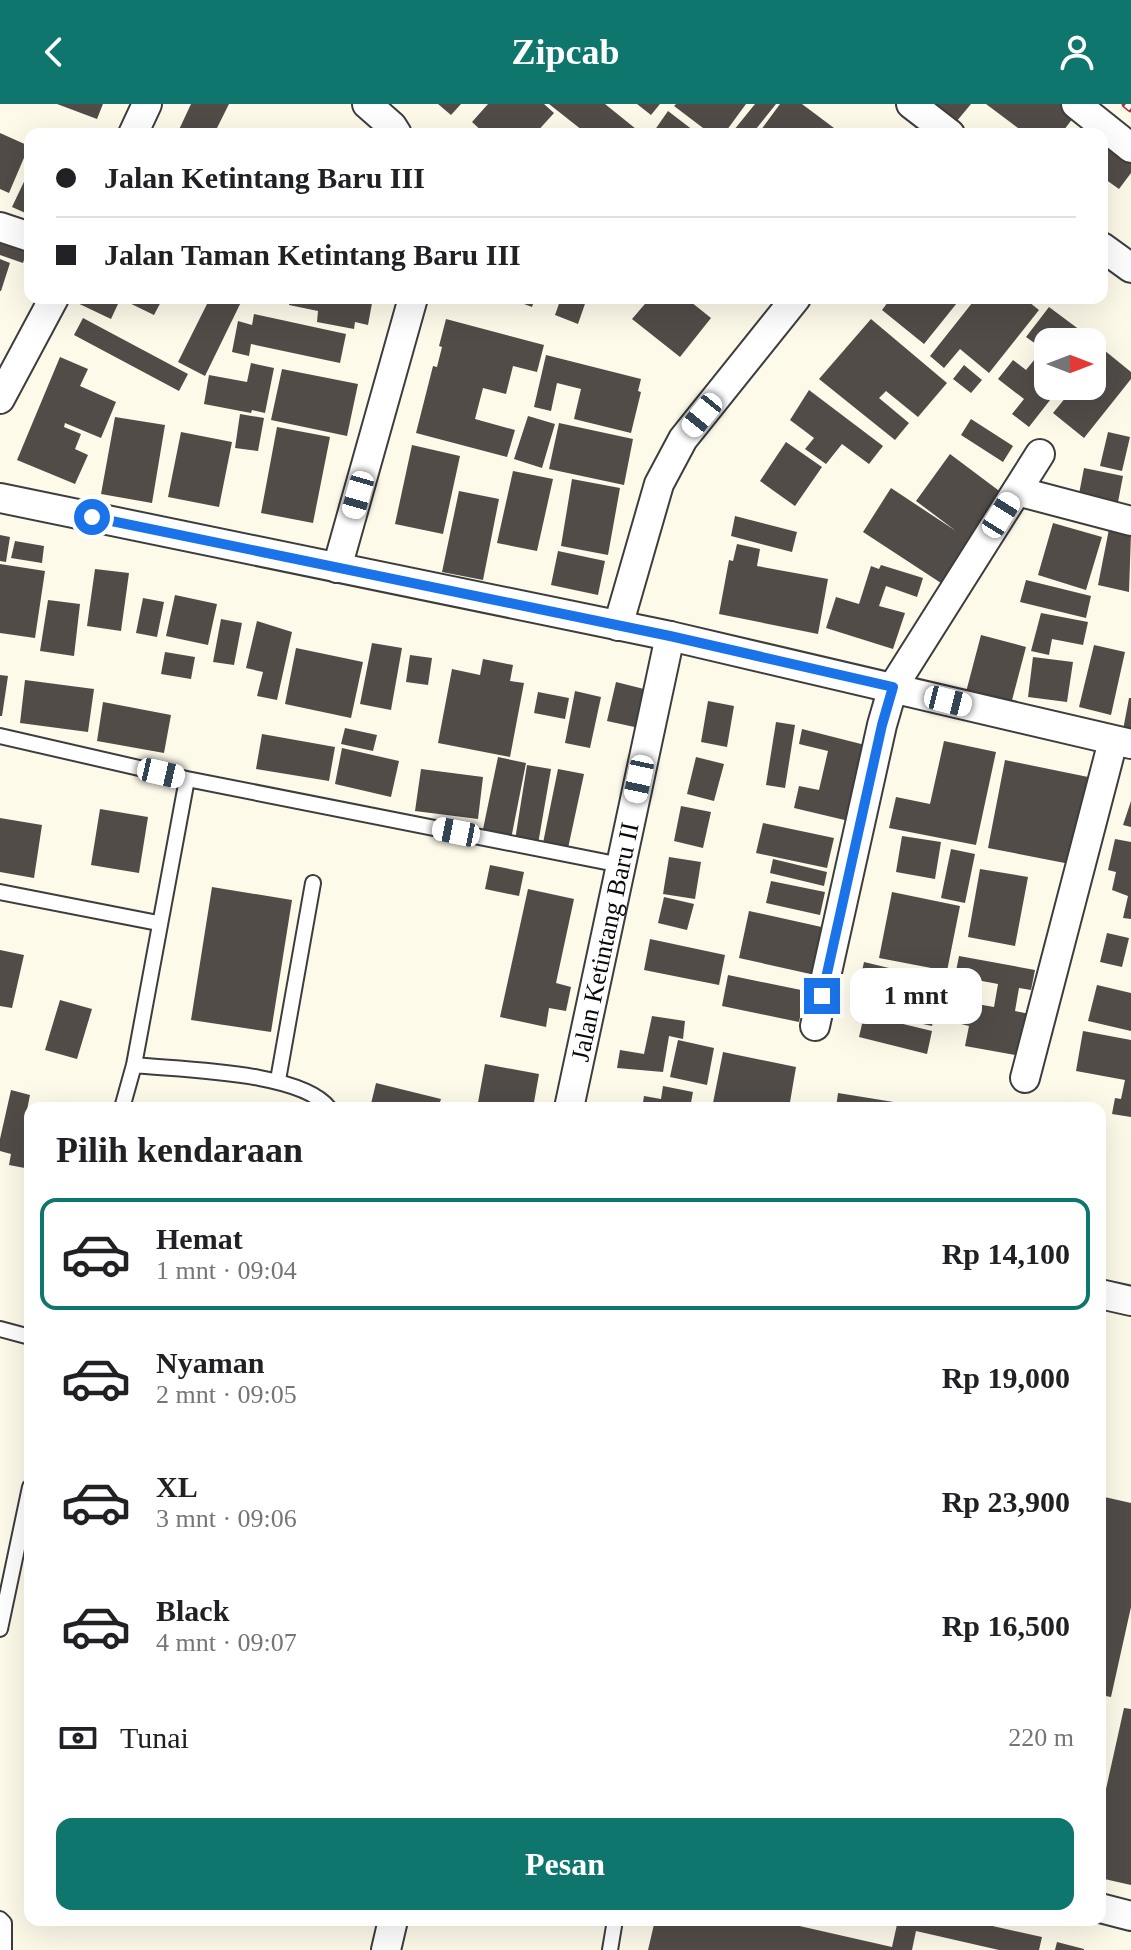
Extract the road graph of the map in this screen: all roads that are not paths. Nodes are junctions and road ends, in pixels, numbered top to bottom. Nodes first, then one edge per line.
1 (147, 104) edge
2 (367, 104) edge
3 (911, 104) edge
4 (1076, 104) edge
5 (136, 128) edge
6 (391, 128) edge
7 (935, 128) edge
8 (1106, 128) edge
9 (1108, 130) edge
10 (1131, 148) edge
11 (0, 227) edge
12 (24, 235) edge
13 (1108, 251) edge
14 (1131, 268) edge
15 (51, 304) edge
16 (411, 304) edge
17 (791, 304) edge
18 (0, 399) edge
19 (1040, 454) dead end
20 (1017, 491) junction
21 (0, 498) edge
22 (1131, 521) edge
23 (337, 568) junction
24 (618, 626) junction
25 (670, 636) junction
26 (893, 687) junction
27 (0, 736) edge
28 (1122, 742) edge
29 (187, 779) junction
30 (621, 865) junction
31 (313, 883) dead end
32 (0, 892) edge
33 (158, 923) junction
34 (815, 1026) dead end
35 (134, 1065) junction
36 (1025, 1078) dead end
37 (278, 1080) junction
38 (124, 1102) edge
39 (323, 1102) edge
40 (570, 1102) edge
41 (1106, 1295) edge
42 (1131, 1301) edge
43 (0, 1329) edge
44 (24, 1335) edge
45 (24, 1515) edge
46 (0, 1629) edge
47 (1106, 1910) edge
48 (1131, 1916) edge
49 (0, 1919) edge
50 (392, 1926) edge
51 (614, 1926) edge
52 (4, 1950) edge
53 (386, 1950) edge
54 (610, 1950) edge

1 - 5 street
2 - 6 street
3 - 7 street
4 - 8 street
9 - 10 street
11 - 12 street
13 - 14 street
15 - 18 street
16 - 23 street
17 - 24 street
19 - 20 street
20 - 22 street
20 - 26 street
21 - 23 street
23 - 24 street
24 - 25 street
25 - 26 street
25 - 30 street, Jalan Ketintang Baru II
26 - 28 street
26 - 34 street
27 - 29 lane
28 - 36 street
29 - 30 lane
29 - 33 lane
30 - 40 street, Jalan Ketintang Baru II
31 - 37 lane
32 - 33 lane
33 - 35 lane
35 - 37 lane
35 - 38 lane
37 - 39 lane
41 - 42 street
43 - 44 lane
45 - 46 lane
47 - 48 street
49 - 52 lane
50 - 53 street
51 - 54 lane

